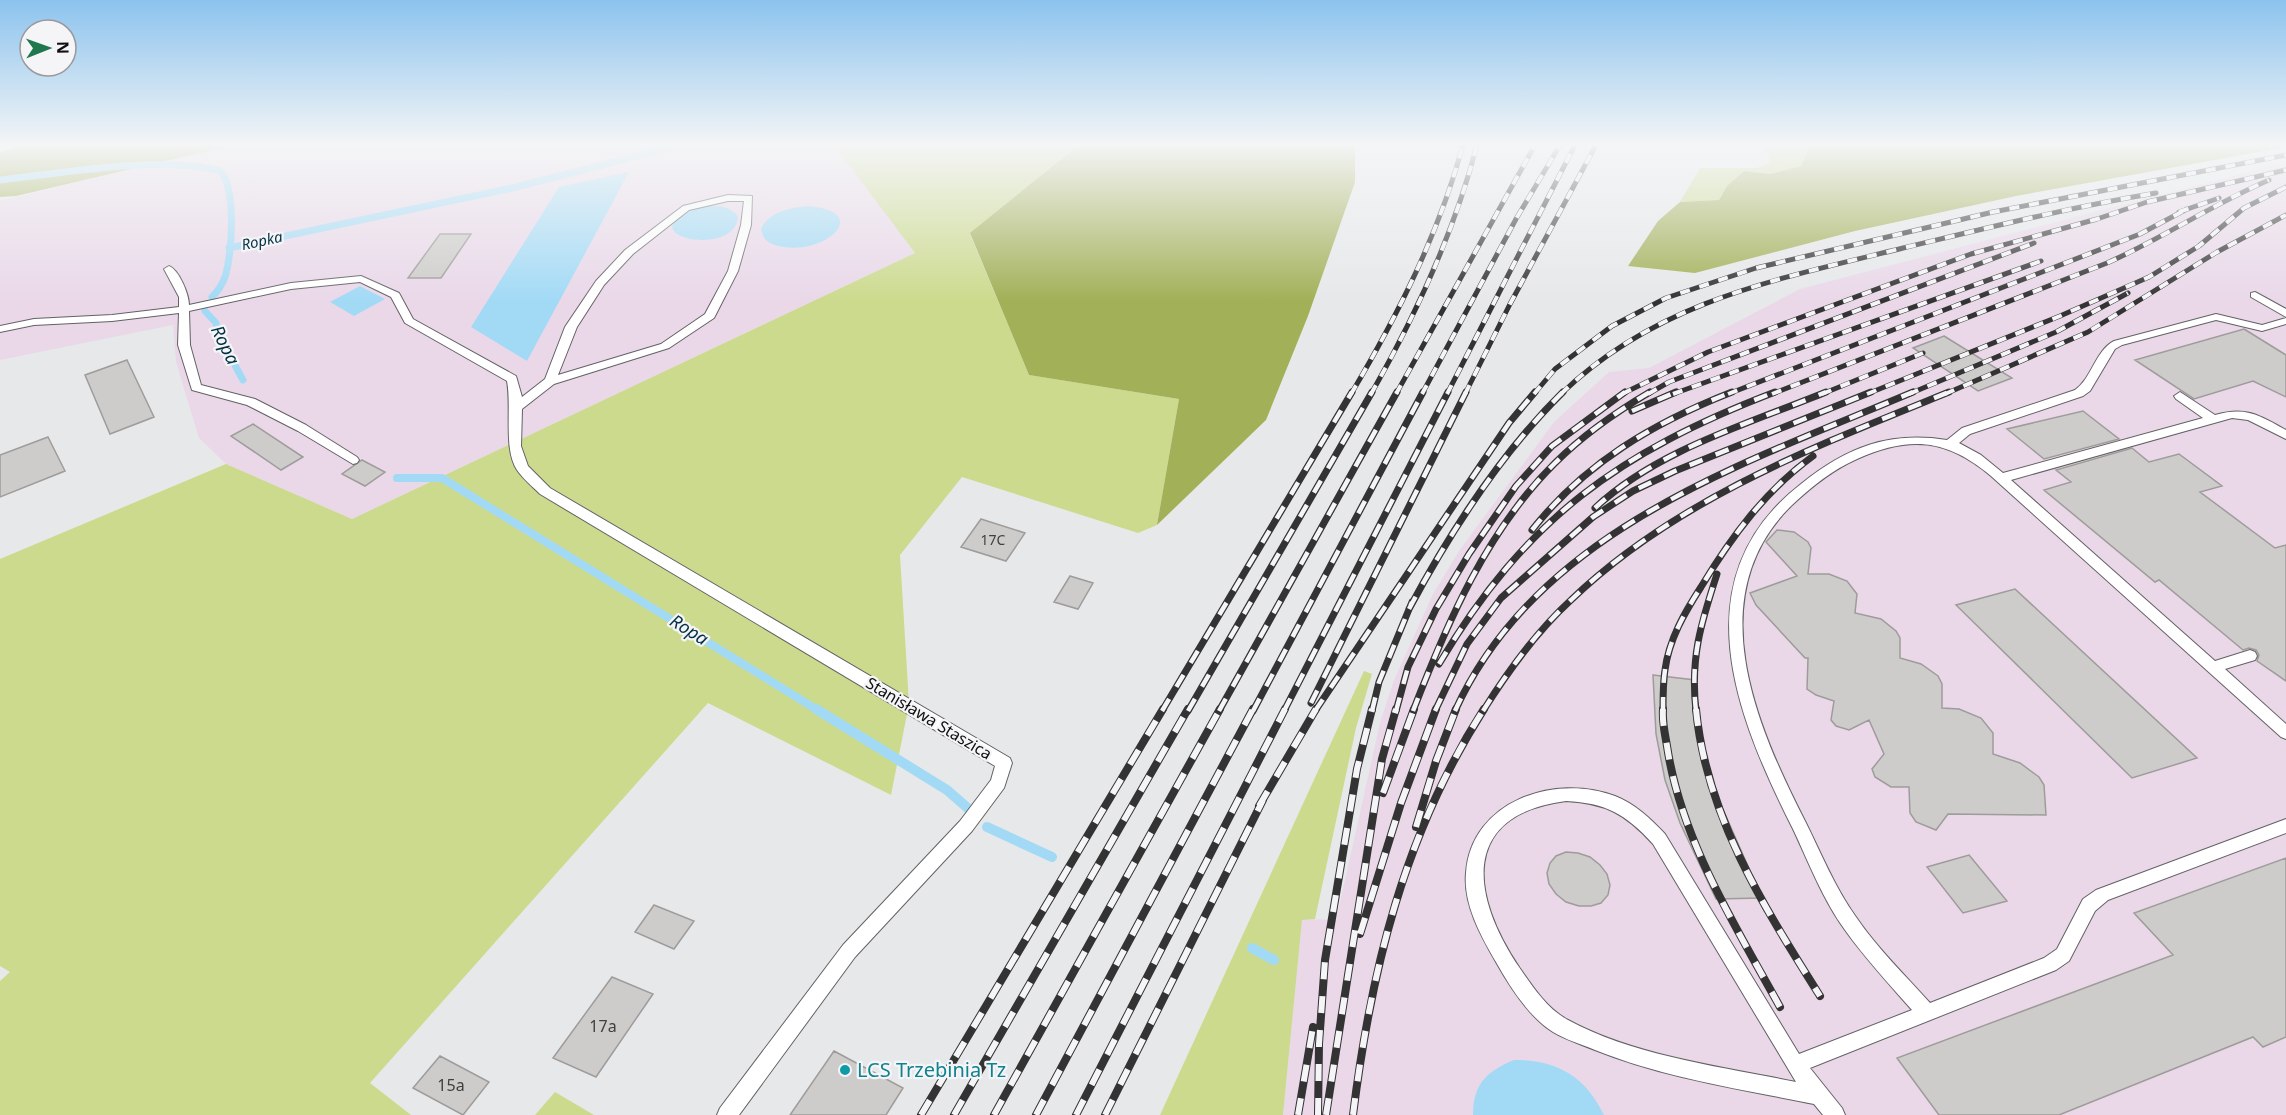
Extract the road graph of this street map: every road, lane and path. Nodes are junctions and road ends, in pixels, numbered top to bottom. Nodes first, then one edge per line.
1 (169, 268) dead end
2 (2255, 295) dead end
3 (185, 309) junction
4 (2286, 314) edge
5 (2286, 321) edge
6 (0, 330) edge
7 (550, 381) junction
8 (2180, 396) dead end
9 (516, 407) junction
10 (2213, 419) junction
11 (2286, 435) edge
12 (1949, 445) junction
13 (352, 460) dead end
14 (2001, 478) junction
15 (2250, 656) dead end
16 (2213, 667) junction
17 (2286, 733) edge
18 (2286, 826) edge
19 (1927, 1013) junction
20 (1795, 1065) junction
21 (1820, 1096) junction
22 (727, 1115) edge
23 (1835, 1115) edge

1 - 3 lane
2 - 4 lane
3 - 6 lane
3 - 9 lane
3 - 13 lane
5 - 12 lane
7 - 7 lane
7 - 9 lane
8 - 10 lane
9 - 22 lane, Stanisława Staszica
10 - 11 lane
10 - 14 lane
12 - 14 lane
12 - 19 lane
14 - 16 lane
15 - 16 lane
16 - 17 lane
18 - 19 lane
19 - 20 lane
20 - 21 lane
20 - 21 lane
21 - 23 lane

